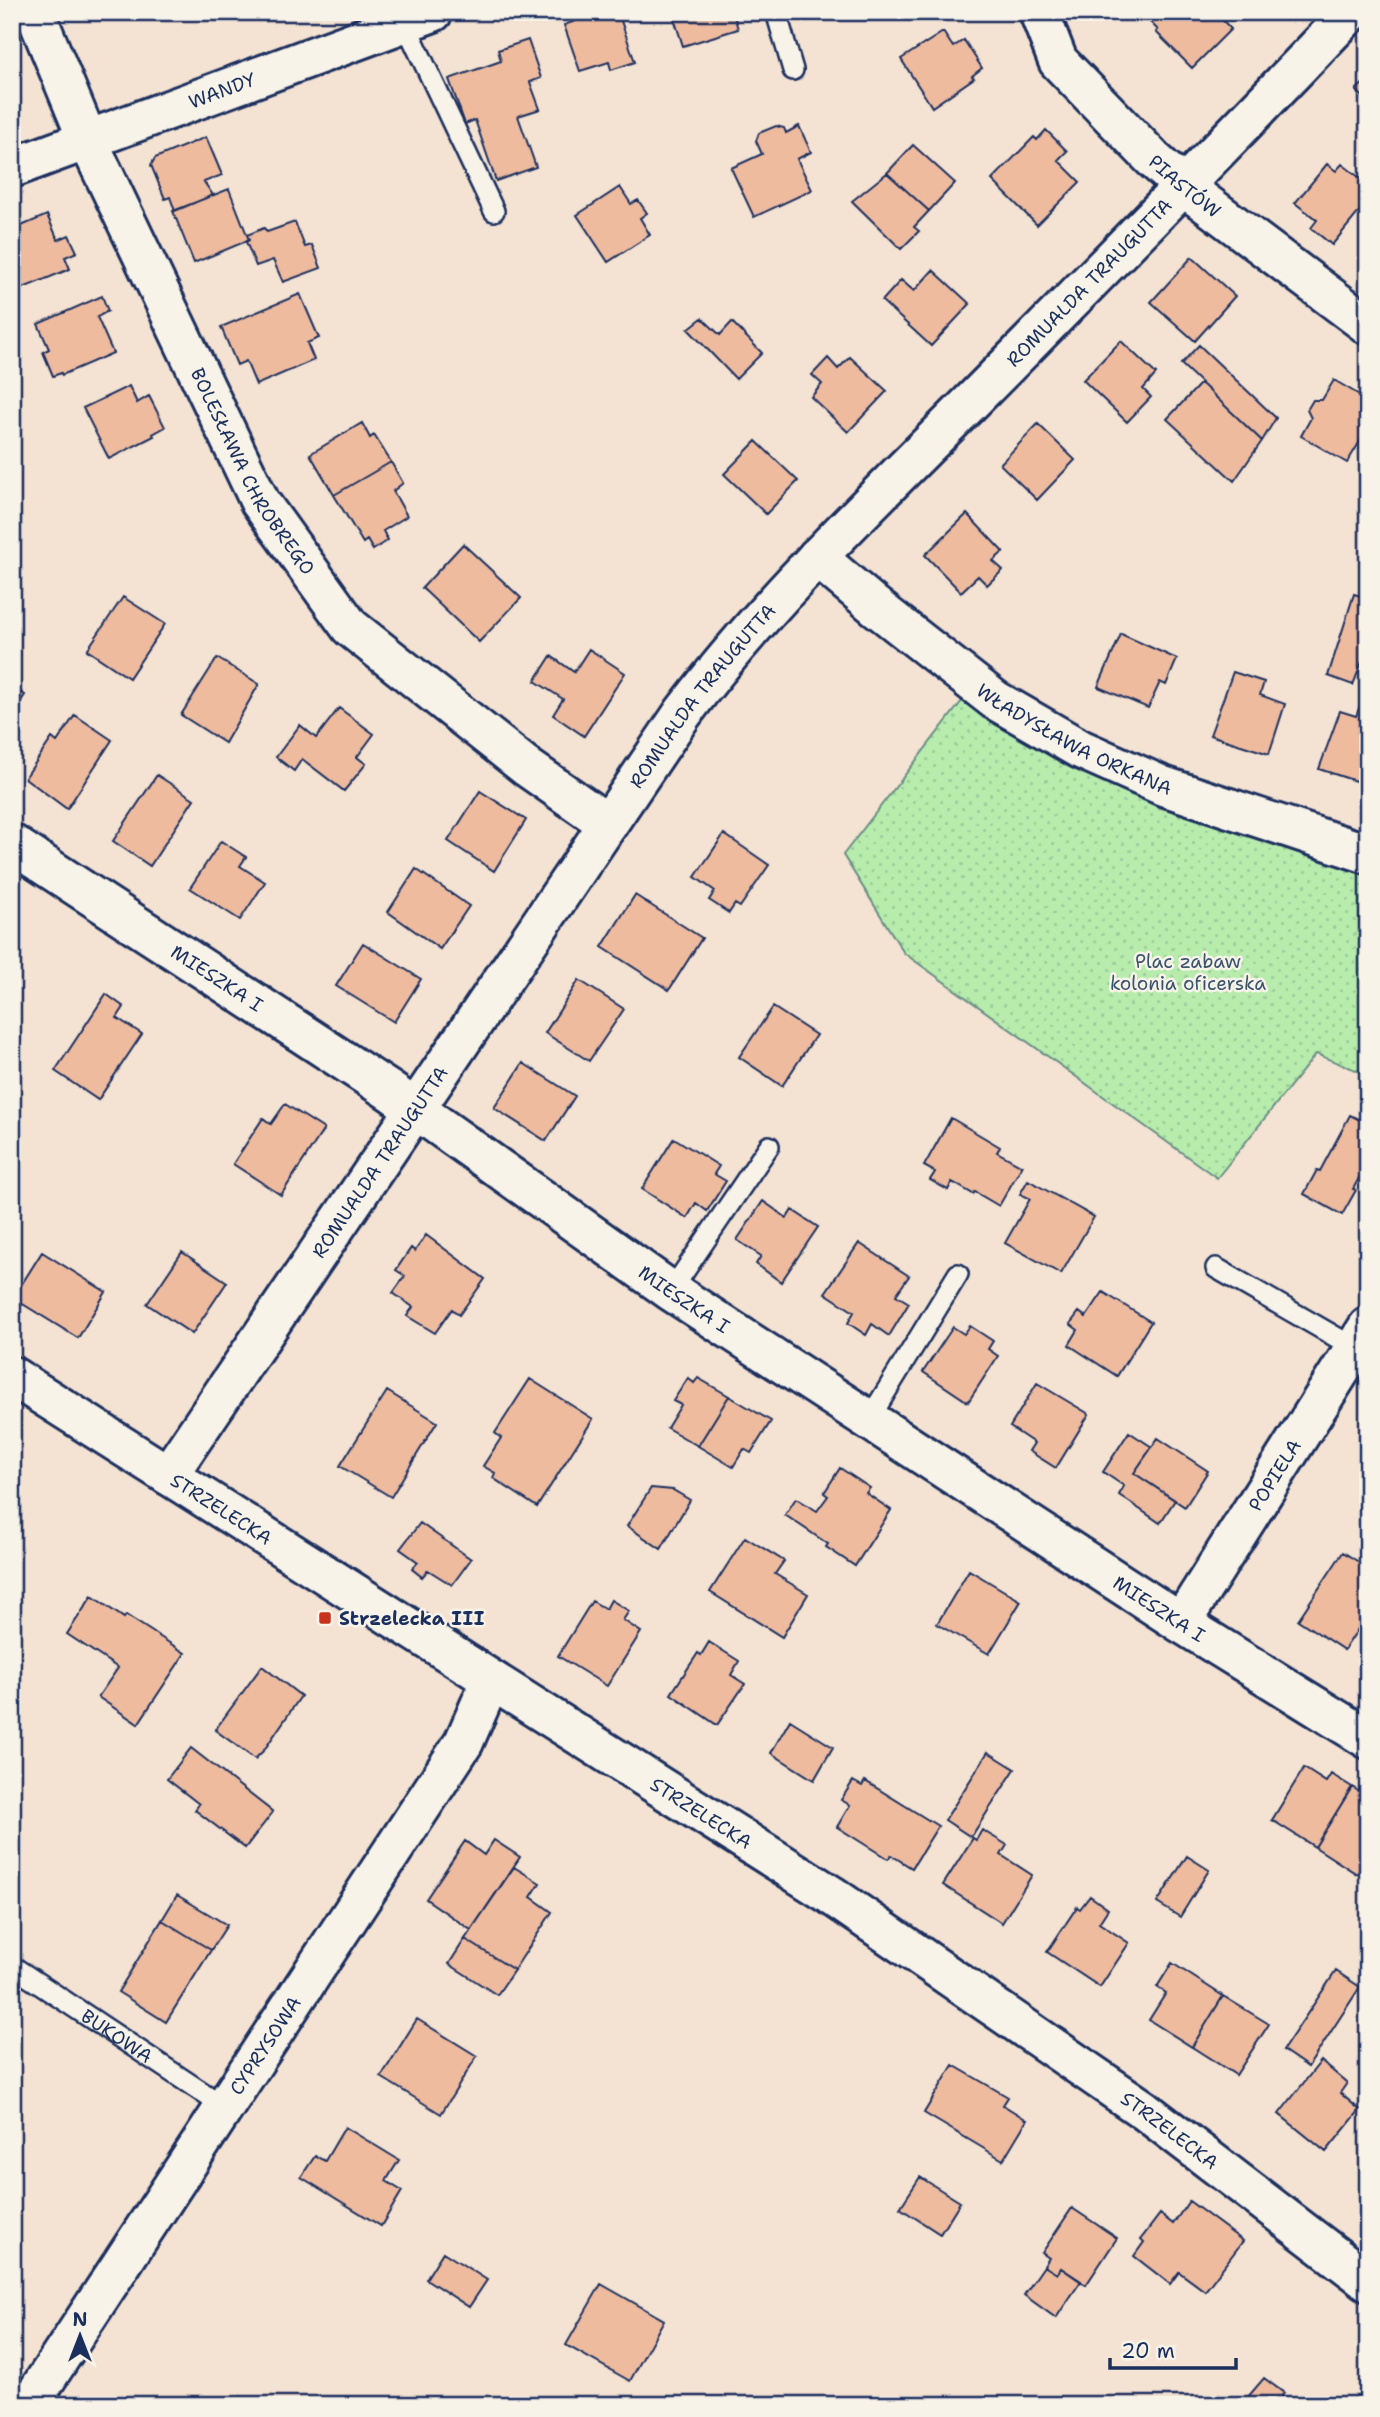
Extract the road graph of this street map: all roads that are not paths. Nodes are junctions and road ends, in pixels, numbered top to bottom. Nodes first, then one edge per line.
1 (35, 12) edge
2 (776, 12) edge
3 (1039, 12) edge
4 (1351, 12) edge
5 (419, 18) edge
6 (793, 70) dead end
7 (88, 141) junction
8 (12, 168) edge
9 (1184, 187) junction
10 (494, 211) dead end
11 (1368, 325) edge
12 (817, 557) junction
13 (608, 824) junction
14 (12, 844) edge
15 (1368, 854) edge
16 (416, 1109) junction
17 (769, 1146) dead end
18 (1216, 1268) dead end
19 (958, 1274) dead end
20 (671, 1291) junction
21 (1361, 1338) edge
22 (12, 1377) edge
23 (868, 1421) junction
24 (168, 1475) junction
25 (1181, 1623) junction
26 (491, 1680) junction
27 (1368, 1739) edge
28 (12, 1966) edge
29 (223, 2106) junction
30 (1368, 2281) edge
31 (32, 2403) edge

1 - 7 street, BOLESŁAWA CHROBREGO
2 - 6 lane
3 - 9 street, PIASTÓW
4 - 9 street, ROMUALDA TRAUGUTTA
5 - 7 street, WANDY
5 - 10 lane
7 - 8 street, WANDY
7 - 13 street, BOLESŁAWA CHROBREGO
9 - 11 street, PIASTÓW
9 - 12 street, ROMUALDA TRAUGUTTA
12 - 13 street, ROMUALDA TRAUGUTTA
12 - 15 street, WŁADYSŁAWA ORKANA
13 - 16 street, ROMUALDA TRAUGUTTA
14 - 16 street, MIESZKA I
16 - 20 street, MIESZKA I
16 - 24 street, ROMUALDA TRAUGUTTA
17 - 20 lane
18 - 21 lane
19 - 23 lane
20 - 23 street, MIESZKA I
21 - 25 street, POPIELA
22 - 24 street, STRZELECKA
23 - 25 street, MIESZKA I
24 - 26 street, STRZELECKA
25 - 27 street, MIESZKA I
26 - 29 street, CYPRYSOWA
26 - 30 street, STRZELECKA
28 - 29 lane, BUKOWA
29 - 31 street, CYPRYSOWA

